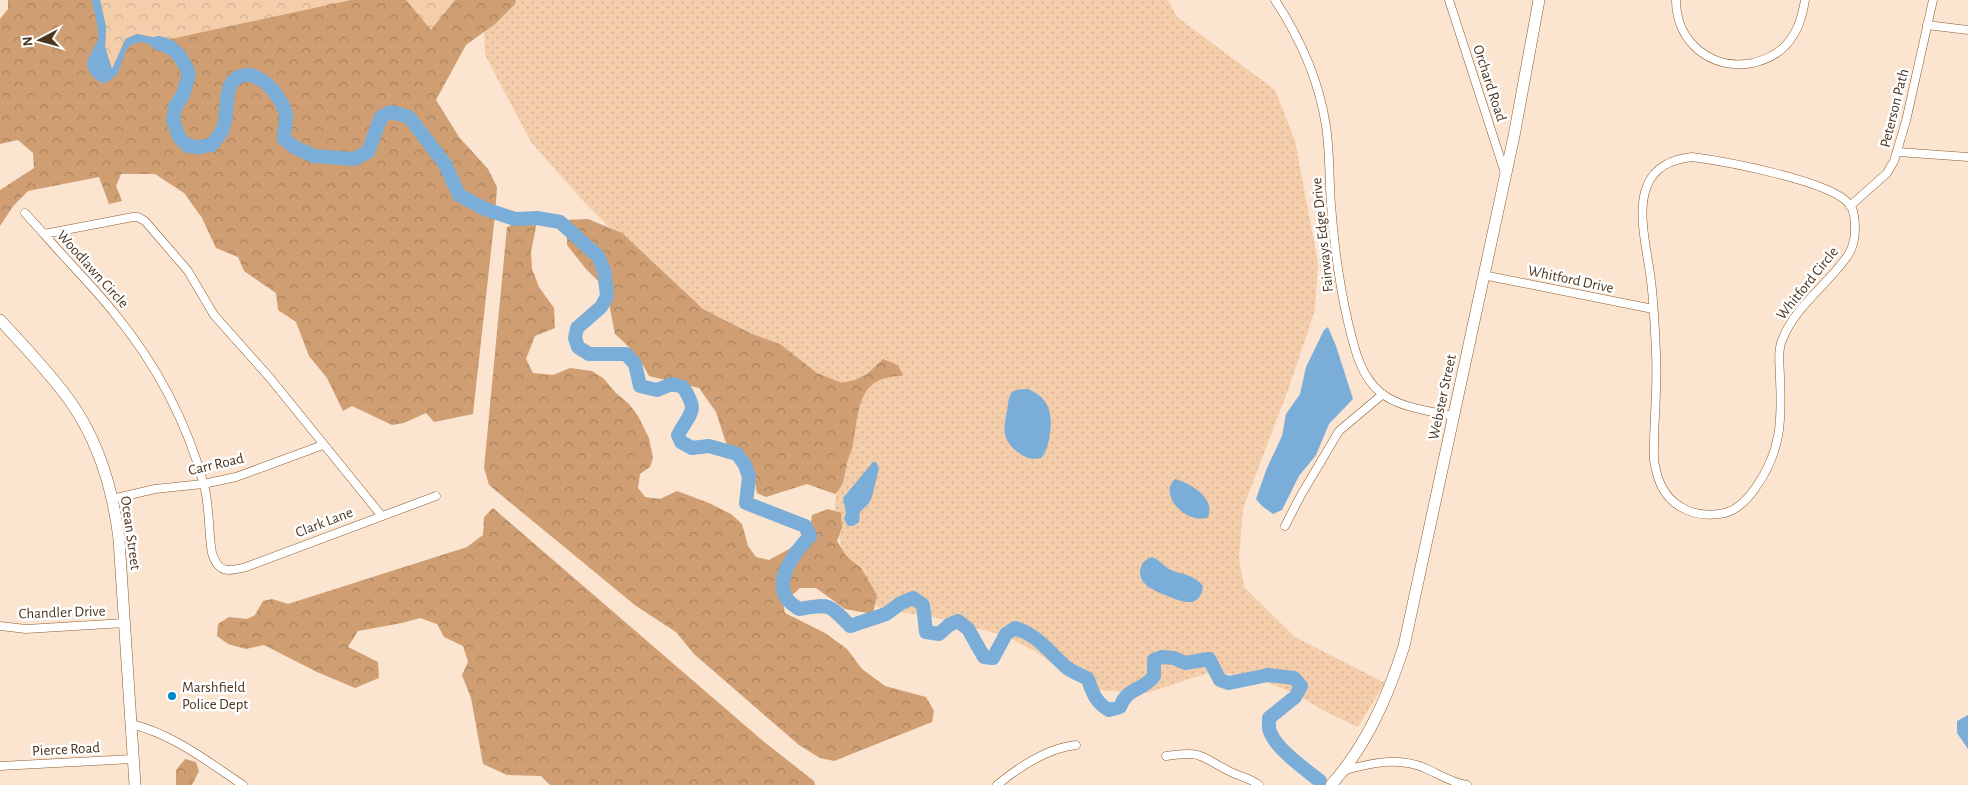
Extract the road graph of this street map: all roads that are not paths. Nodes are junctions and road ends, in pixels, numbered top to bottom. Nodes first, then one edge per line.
1 (1275, 0) edge
2 (1449, 0) edge
3 (1539, 0) edge
4 (1676, 0) edge
5 (1805, 0) edge
6 (1933, 0) edge
7 (1927, 25) junction
8 (1968, 30) edge
9 (1898, 152) junction
10 (1968, 157) edge
11 (1506, 174) junction
12 (1850, 206) junction
13 (25, 213) dead end
14 (44, 234) junction
15 (1483, 275) junction
16 (1653, 309) junction
17 (0, 320) edge
18 (1383, 394) junction
19 (1453, 416) junction
20 (322, 444) junction
21 (203, 484) junction
22 (436, 496) dead end
23 (112, 499) junction
24 (382, 515) junction
25 (1286, 526) dead end
26 (221, 568) joint
27 (124, 623) junction
28 (0, 626) edge
29 (131, 724) junction
30 (1076, 745) dead end
31 (1166, 756) dead end
32 (133, 759) junction
33 (0, 766) edge
34 (1342, 771) junction
35 (135, 785) edge
36 (243, 785) edge
37 (997, 785) edge
38 (1259, 785) edge
39 (1331, 785) edge
40 (1467, 785) edge

1 - 18 street, Fairways Edge Drive
2 - 11 street, Orchard Road
3 - 11 street, Webster Street
4 - 5 street
6 - 7 street, Peterson Path
7 - 8 street
7 - 9 street, Peterson Path
9 - 10 street
9 - 12 street, Peterson Path
11 - 15 street, Webster Street
12 - 16 street, Whitford Circle
12 - 16 street, Whitford Circle
13 - 14 street
14 - 20 street, Woodlawn Circle
14 - 21 street, Woodlawn Circle
15 - 16 street, Whitford Drive
15 - 19 street, Webster Street
17 - 23 street, Ocean Street
18 - 19 street, Fairways Edge Drive
18 - 25 street
19 - 34 street, Webster Street
20 - 21 street, Carr Road
20 - 24 street, Woodlawn Circle
21 - 23 street, Carr Road
21 - 26 street, Woodlawn Circle
22 - 24 street, Clark Lane
23 - 27 street, Ocean Street
24 - 26 street, Clark Lane
27 - 28 street, Chandler Drive
27 - 29 street, Ocean Street
29 - 32 street, Ocean Street
29 - 36 street
30 - 37 street
31 - 38 street
32 - 33 street, Pierce Road
32 - 35 street, Ocean Street
34 - 39 street, Webster Street
34 - 40 street

